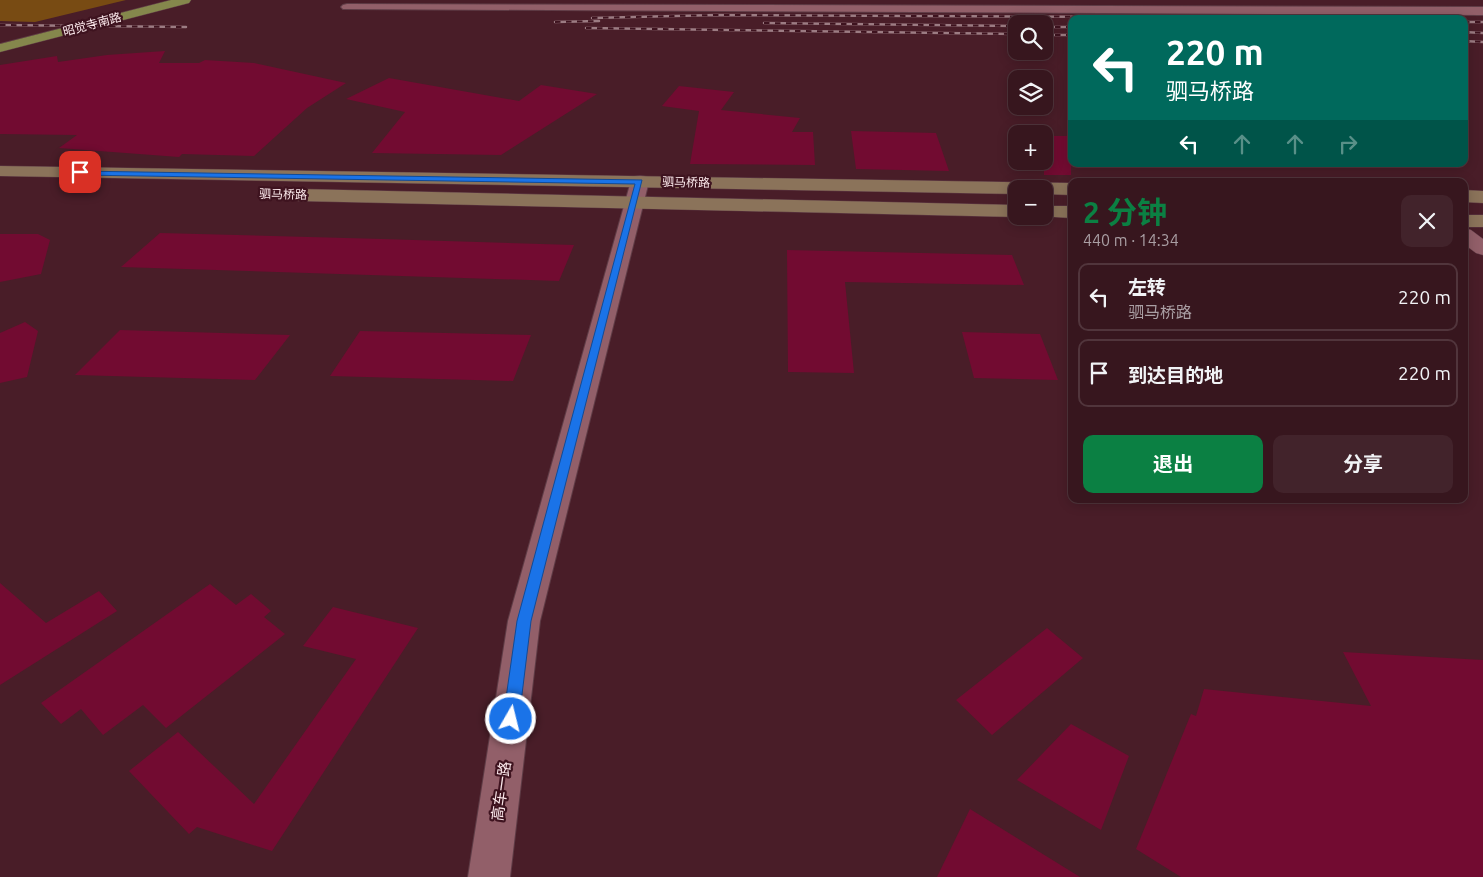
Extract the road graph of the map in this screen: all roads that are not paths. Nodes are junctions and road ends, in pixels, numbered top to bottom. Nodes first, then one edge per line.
1 (156, 0) edge
2 (185, 0) edge
3 (1170, 0) edge
4 (1413, 0) edge
5 (679, 4) edge
6 (347, 7) dead end
7 (1180, 9) junction
8 (1433, 10) junction
9 (1483, 11) edge
10 (0, 40) edge
11 (0, 48) edge
12 (0, 171) edge
13 (0, 187) edge
14 (1068, 189) edge
15 (198, 192) dead end
16 (637, 192) junction
17 (277, 194) dead end
18 (1468, 196) edge
19 (1483, 196) edge
20 (1008, 211) edge
21 (1053, 212) edge
22 (1068, 212) edge
23 (1472, 223) edge
24 (1483, 249) edge
25 (489, 877) edge

1 - 10 main road, 昭觉寺南路
2 - 11 main road, 昭觉寺南路
3 - 7 street
4 - 8 street
5 - 6 street
5 - 7 street
7 - 8 street
8 - 9 street
12 - 16 main road, 驷马桥路
13 - 15 main road
14 - 16 main road, 驷马桥路
16 - 17 main road, 驷马桥路
16 - 20 main road, 驷马桥路
16 - 25 street, 高车一路
18 - 19 main road
21 - 22 main road
23 - 24 street

